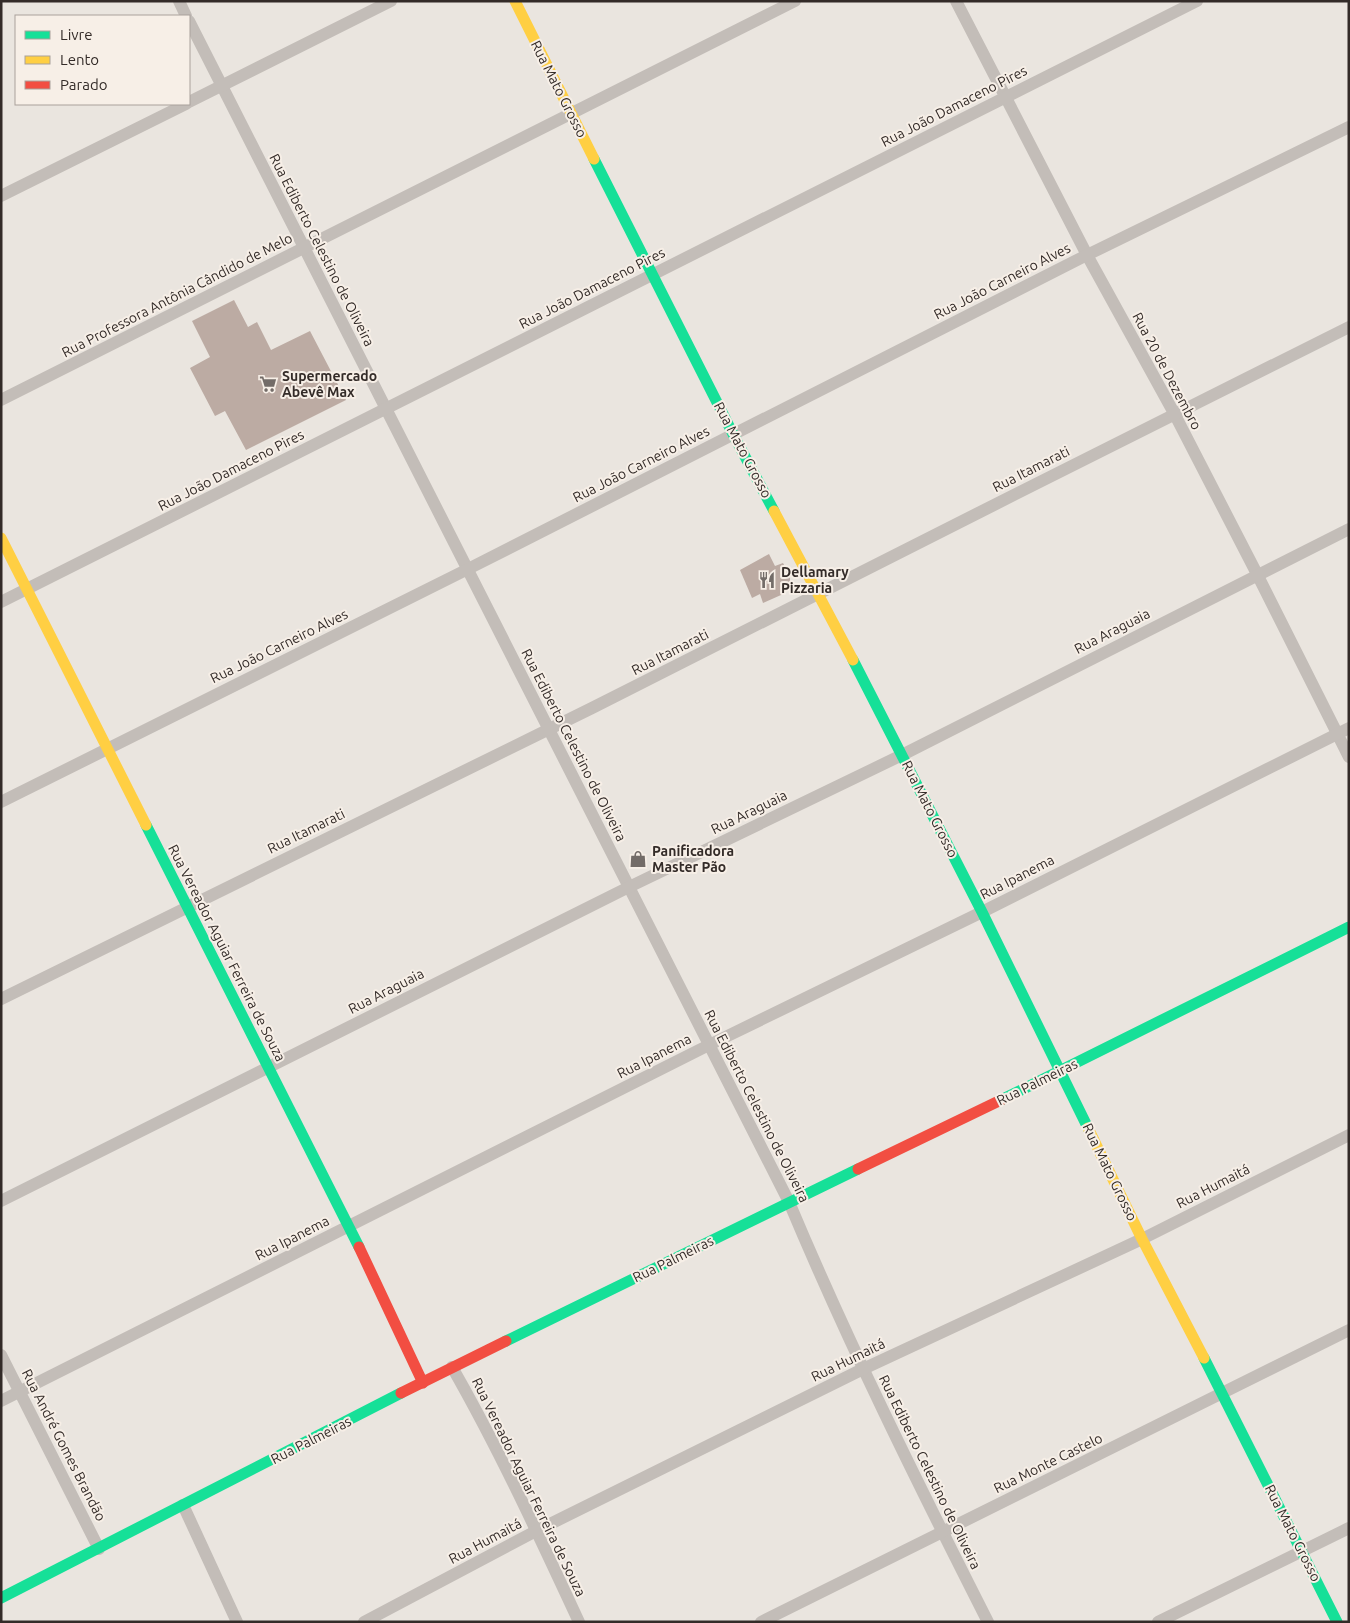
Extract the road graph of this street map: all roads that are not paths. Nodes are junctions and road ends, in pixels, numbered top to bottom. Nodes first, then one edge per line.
1 (179, 1) edge
2 (391, 1) edge
3 (515, 1) edge
4 (795, 1) edge
5 (956, 1) edge
6 (1197, 1) edge
7 (186, 15) edge
8 (190, 23) edge
9 (222, 86) junction
10 (1006, 97) junction
11 (190, 102) edge
12 (183, 105) edge
13 (572, 114) junction
14 (1349, 127) edge
15 (1, 196) edge
16 (304, 248) junction
17 (1087, 255) junction
18 (653, 275) junction
19 (1349, 327) edge
20 (1, 400) edge
21 (386, 409) junction
22 (1174, 413) junction
23 (733, 434) junction
24 (1349, 529) edge
25 (1, 538) edge
26 (468, 569) junction
27 (1257, 574) junction
28 (27, 589) junction
29 (819, 594) junction
30 (1, 602) edge
31 (549, 729) junction
32 (1343, 731) edge
33 (107, 748) junction
34 (902, 755) junction
35 (1349, 757) edge
36 (1, 802) edge
37 (629, 887) junction
38 (187, 906) junction
39 (982, 912) junction
40 (1349, 927) edge
41 (1, 999) edge
42 (709, 1045) junction
43 (268, 1067) junction
44 (1060, 1070) junction
45 (1349, 1135) edge
46 (1, 1201) edge
47 (789, 1202) junction
48 (349, 1226) junction
49 (1142, 1238) junction
50 (1349, 1330) edge
51 (1, 1355) edge
52 (452, 1366) junction
53 (863, 1369) junction
54 (423, 1383) junction
55 (19, 1392) junction
56 (1222, 1393) junction
57 (1, 1401) edge
58 (183, 1505) junction
59 (1349, 1528) edge
60 (536, 1531) junction
61 (942, 1532) junction
62 (99, 1549) junction
63 (1302, 1551) junction
64 (1, 1598) edge
65 (237, 1622) edge
66 (364, 1622) edge
67 (579, 1622) edge
68 (760, 1622) edge
69 (988, 1622) edge
70 (1158, 1622) edge
71 (1337, 1622) edge

1 - 7 street
2 - 9 street
3 - 13 street, Rua Mato Grosso
4 - 13 street, Rua Professora Antônia Cândido de Melo
5 - 10 street, Rua 20 de Dezembro
6 - 10 street, Rua João Damaceno Pires
8 - 9 street, Rua Ediberto Celestino de Oliveira
9 - 11 street
9 - 16 street, Rua Ediberto Celestino de Oliveira
10 - 17 street, Rua 20 de Dezembro
10 - 18 street, Rua João Damaceno Pires
12 - 15 street
13 - 16 street, Rua Professora Antônia Cândido de Melo
13 - 18 street, Rua Mato Grosso
14 - 17 street, Rua João Carneiro Alves
16 - 20 street, Rua Professora Antônia Cândido de Melo
16 - 21 street, Rua Ediberto Celestino de Oliveira
17 - 22 street, Rua 20 de Dezembro
17 - 23 street, Rua João Carneiro Alves
18 - 21 street, Rua João Damaceno Pires
18 - 23 street, Rua Mato Grosso
19 - 22 street, Rua Itamarati
21 - 26 street, Rua Ediberto Celestino de Oliveira
21 - 28 street, Rua João Damaceno Pires
22 - 27 street, Rua 20 de Dezembro
22 - 29 street, Rua Itamarati
23 - 26 street, Rua João Carneiro Alves
23 - 29 street, Rua Mato Grosso
24 - 27 street, Rua Araguaia
25 - 28 street, Rua Vereador Aguiar Ferreira de Souza
26 - 31 street, Rua Ediberto Celestino de Oliveira
26 - 33 street, Rua João Carneiro Alves
27 - 32 street, Rua 20 de Dezembro
27 - 34 street, Rua Araguaia
28 - 30 street, Rua João Damaceno Pires
28 - 33 street, Rua Vereador Aguiar Ferreira de Souza
29 - 31 street, Rua Itamarati
29 - 34 street, Rua Mato Grosso
31 - 37 street, Rua Ediberto Celestino de Oliveira
31 - 38 street, Rua Itamarati
32 - 35 street, Rua 20 de Dezembro
32 - 39 street, Rua Ipanema
33 - 36 street, Rua João Carneiro Alves
33 - 38 street, Rua Vereador Aguiar Ferreira de Souza
34 - 37 street, Rua Araguaia
34 - 39 street, Rua Mato Grosso
37 - 42 street, Rua Ediberto Celestino de Oliveira
37 - 43 street, Rua Araguaia
38 - 41 street, Rua Itamarati
38 - 43 street, Rua Vereador Aguiar Ferreira de Souza
39 - 42 street, Rua Ipanema
39 - 44 street, Rua Mato Grosso
40 - 44 street, Rua Palmeiras
42 - 47 street, Rua Ediberto Celestino de Oliveira
42 - 48 street, Rua Ipanema
43 - 46 street, Rua Araguaia
43 - 48 street, Rua Vereador Aguiar Ferreira de Souza
44 - 47 street, Rua Palmeiras
44 - 49 street, Rua Mato Grosso
45 - 49 street, Rua Humaitá
47 - 52 street, Rua Palmeiras
47 - 53 street, Rua Ediberto Celestino de Oliveira
48 - 54 street, Rua Vereador Aguiar Ferreira de Souza
48 - 55 street, Rua Ipanema
49 - 53 street, Rua Humaitá
49 - 56 street, Rua Mato Grosso
50 - 56 street, Rua Monte Castelo
51 - 55 street, Rua André Gomes Brandão
52 - 54 street, Rua Palmeiras
52 - 60 street, Rua Vereador Aguiar Ferreira de Souza
53 - 60 street, Rua Humaitá
53 - 61 street, Rua Ediberto Celestino de Oliveira
54 - 58 street, Rua Palmeiras
55 - 57 street, Rua Ipanema
55 - 62 street, Rua André Gomes Brandão
56 - 61 street, Rua Monte Castelo
56 - 63 street, Rua Mato Grosso
58 - 62 street, Rua Palmeiras
58 - 65 street
59 - 63 street
60 - 66 street, Rua Humaitá
60 - 67 street, Rua Vereador Aguiar Ferreira de Souza
61 - 68 street, Rua Monte Castelo
61 - 69 street, Rua Ediberto Celestino de Oliveira
62 - 64 street, Rua Palmeiras
63 - 70 street
63 - 71 street, Rua Mato Grosso

